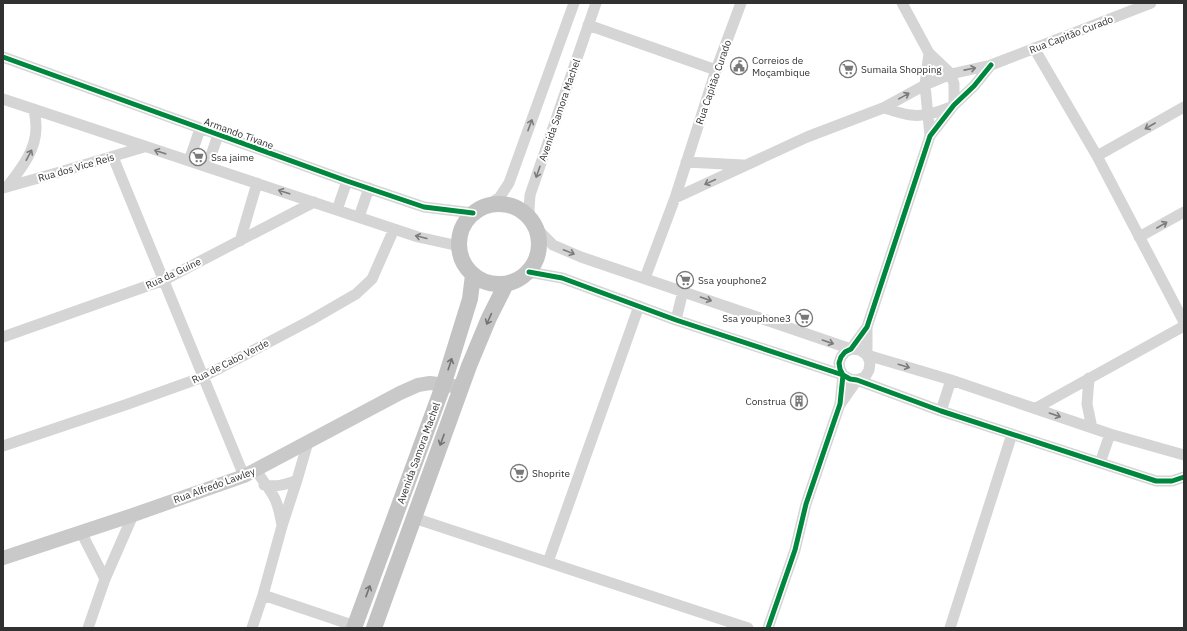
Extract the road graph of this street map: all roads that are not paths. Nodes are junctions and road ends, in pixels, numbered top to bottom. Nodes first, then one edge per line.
1 (574, 3) edge
2 (596, 3) edge
3 (741, 3) edge
4 (902, 3) edge
5 (1149, 3) edge
6 (588, 25) junction
7 (1034, 48) junction
8 (929, 53) junction
9 (3, 57) edge
10 (991, 65) junction
11 (716, 70) junction
12 (951, 74) junction
13 (924, 85) junction
14 (3, 99) edge
15 (954, 105) junction
16 (1184, 107) edge
17 (883, 108) junction
18 (34, 109) junction
19 (928, 114) junction
20 (200, 129) junction
21 (218, 135) junction
22 (930, 136) junction
23 (144, 146) junction
24 (1097, 156) junction
25 (113, 157) junction
26 (189, 161) junction
27 (686, 162) junction
28 (745, 165) junction
29 (207, 167) junction
30 (347, 181) junction
31 (257, 183) junction
32 (5, 187) edge
33 (368, 188) junction
34 (675, 198) junction
35 (314, 202) junction
36 (337, 210) junction
37 (479, 210) junction
38 (1184, 212) edge
39 (359, 217) junction
40 (534, 224) junction
41 (394, 229) junction
42 (1139, 238) junction
43 (240, 241) junction
44 (459, 246) junction
45 (529, 272) junction
46 (473, 275) junction
47 (645, 278) junction
48 (164, 280) junction
49 (506, 284) junction
50 (683, 290) junction
51 (639, 306) junction
52 (676, 320) junction
53 (1184, 322) edge
54 (1184, 326) edge
55 (867, 327) junction
56 (3, 337) edge
57 (851, 350) junction
58 (867, 354) junction
59 (843, 375) junction
60 (203, 377) junction
61 (1089, 378) junction
62 (857, 380) junction
63 (951, 380) junction
64 (443, 386) junction
65 (462, 387) junction
66 (840, 404) junction
67 (1036, 408) junction
68 (941, 410) junction
69 (1092, 428) junction
70 (1012, 434) junction
71 (1110, 434) junction
72 (308, 442) junction
73 (3, 446) edge
74 (1184, 455) edge
75 (1100, 462) junction
76 (414, 466) junction
77 (250, 473) junction
78 (430, 473) junction
79 (1184, 477) edge
80 (297, 480) junction
81 (264, 485) junction
82 (134, 515) junction
83 (414, 518) junction
84 (282, 526) junction
85 (82, 532) junction
86 (3, 558) edge
87 (548, 562) junction
88 (377, 566) junction
89 (394, 572) junction
90 (105, 579) junction
91 (263, 595) junction
92 (355, 627) edge
93 (88, 628) edge
94 (252, 628) edge
95 (374, 628) edge
96 (748, 628) edge
97 (768, 628) edge
98 (950, 628) edge

37 -> 1 street
2 - 6 street, Avenida Samora Machel
3 - 11 street, Rua Capitão Curado
4 - 8 street
5 - 7 street, Rua Capitão Curado
6 - 11 street
6 -> 40 street, Avenida Samora Machel
7 - 10 street, Rua Capitão Curado
7 - 24 street
8 - 12 street
8 - 13 street
9 - 20 street, Armando Tivane
12 -> 10 street, Rua Capitão Curado
10 - 15 street
11 - 27 street, Rua Capitão Curado
12 - 13 street, Rua Capitão Curado
12 - 15 street
17 -> 13 street, Rua Capitão Curado
13 - 19 street
14 - 18 street
15 - 19 street
15 - 22 street
16 -> 24 street
17 - 19 street
17 - 28 street, Rua Capitão Curado
18 - 23 street
32 -> 18 street
19 - 22 street
20 - 21 street, Armando Tivane
20 - 26 street
21 - 29 street
21 - 30 street, Armando Tivane
22 - 55 street
23 - 25 street, Rua dos Vice Reis
26 -> 23 street
24 - 42 street
25 - 32 street, Rua dos Vice Reis
25 - 48 street
26 - 29 street
27 - 28 street
27 - 34 street, Rua Capitão Curado
28 -> 34 street, Rua Capitão Curado
29 - 31 street
30 - 33 street, Armando Tivane
30 - 36 street
35 -> 31 street
31 - 43 street
33 - 37 street, Armando Tivane
33 - 39 street
34 - 47 street, Rua Capitão Curado
35 - 36 street
35 - 43 street, Rua da Guine
36 - 39 street
37 - 40 highway
37 - 44 highway
42 -> 38 street
39 - 41 street
40 - 45 highway
40 -> 47 street
44 -> 41 street
41 - 60 street, Rua de Cabo Verde
42 - 53 street
43 - 48 street, Rua da Guine
44 - 46 highway
45 - 49 highway
45 - 51 street
46 - 49 highway
64 -> 46 highway, Avenida Samora Machel
47 - 50 street
48 - 56 street, Rua da Guine
48 - 60 street
49 -> 65 highway, Avenida Samora Machel
50 - 52 street
50 -> 57 street
51 - 52 street
51 - 87 street
52 - 59 street
54 - 61 street
55 - 57 street
55 - 58 street
57 - 58 street
57 - 59 street
58 - 62 street
58 -> 63 street
59 - 62 street
59 - 66 street
60 - 73 street, Rua de Cabo Verde
60 - 77 street
61 - 67 street
61 - 69 street
62 - 66 street
62 - 68 street
63 - 67 street
63 - 68 street
64 - 65 main road, Rua Alfredo Lawley
64 - 72 main road, Rua Alfredo Lawley
64 - 76 highway, Avenida Samora Machel
65 -> 78 highway, Avenida Samora Machel
66 - 97 street
67 -> 69 street
68 - 70 street
69 - 71 street
70 - 75 street
70 - 98 street
71 - 74 street
71 - 75 street
72 - 77 main road, Rua Alfredo Lawley
72 - 80 street
75 - 79 street
76 - 78 highway
76 - 88 highway, Avenida Samora Machel
77 - 81 street
77 - 82 main road, Rua Alfredo Lawley
78 - 83 highway, Avenida Samora Machel
80 - 81 street
80 - 84 street
81 - 84 street
82 - 85 main road, Rua Alfredo Lawley
82 - 90 street
83 - 87 street
83 - 89 highway, Avenida Samora Machel
84 - 91 street
85 - 86 main road, Rua Alfredo Lawley
85 - 90 street
87 - 96 street
88 - 89 highway
92 -> 88 highway, Avenida Samora Machel
89 - 95 highway, Avenida Samora Machel
90 - 93 street
91 - 92 street
91 - 94 street

